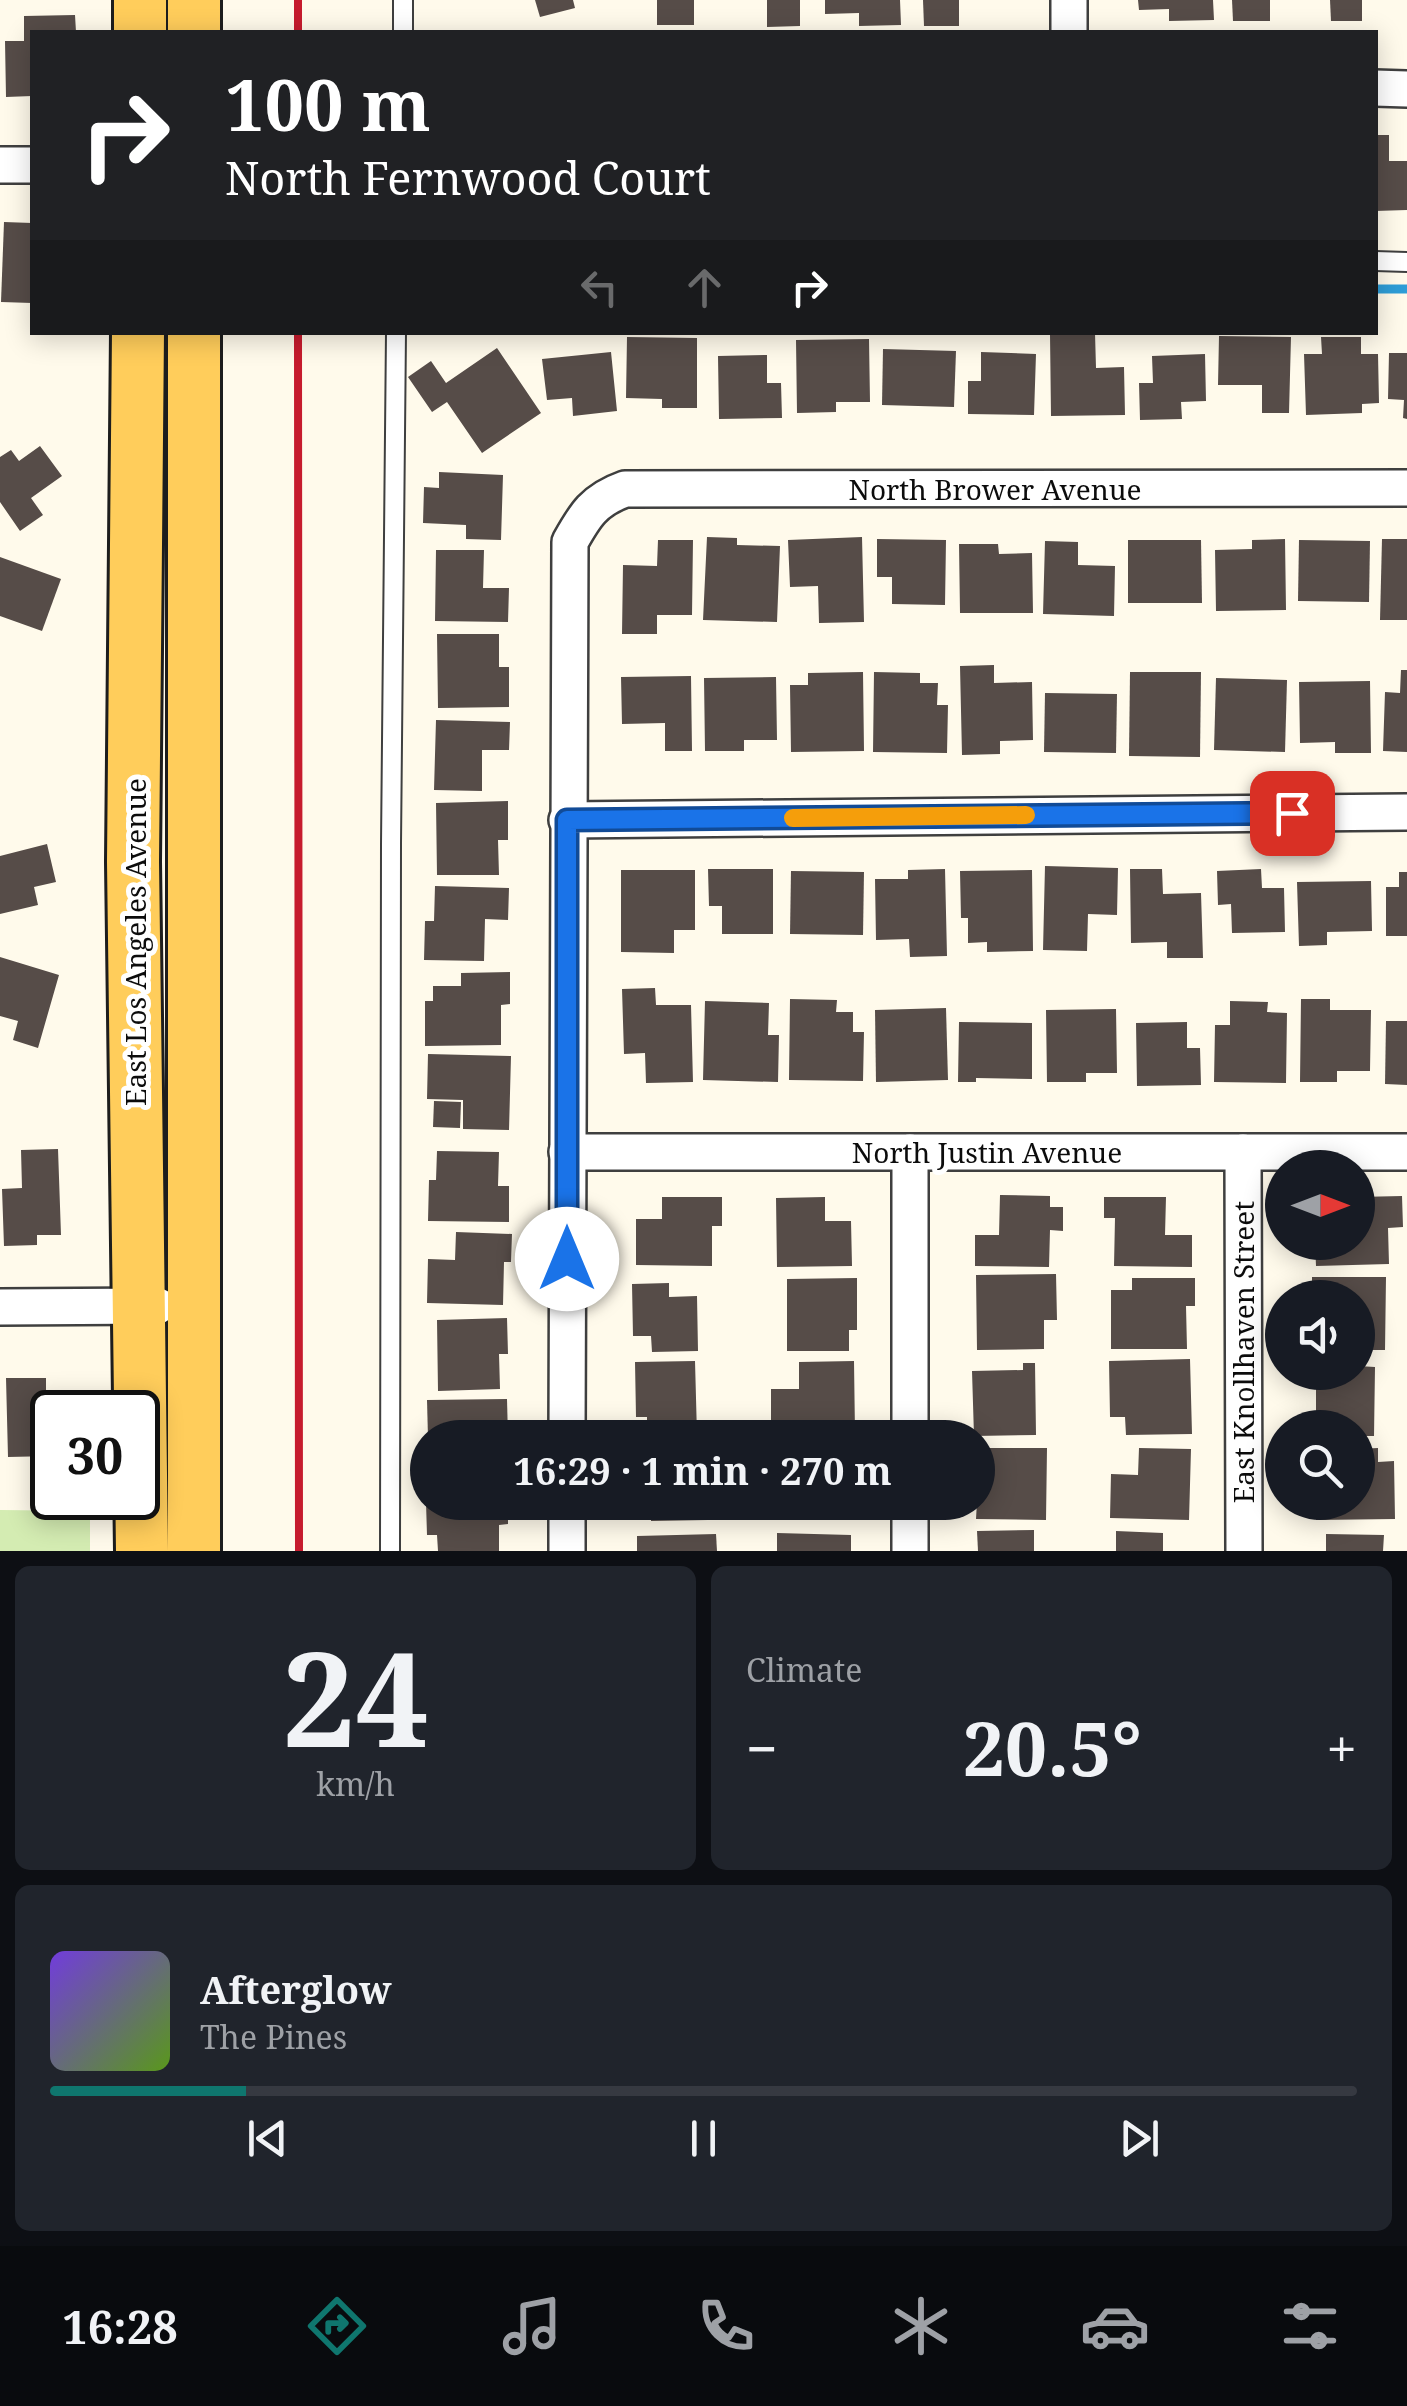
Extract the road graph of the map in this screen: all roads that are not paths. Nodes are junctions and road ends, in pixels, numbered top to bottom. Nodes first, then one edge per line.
1 (140, 0) edge
2 (194, 0) edge
3 (403, 0) edge
4 (1069, 0) edge
5 (140, 30) edge
6 (194, 30) edge
7 (403, 30) edge
8 (1069, 30) edge
9 (1378, 88) edge
10 (1407, 88) edge
11 (0, 165) edge
12 (30, 165) edge
13 (1378, 262) edge
14 (1407, 262) edge
15 (138, 335) edge
16 (194, 335) edge
17 (396, 335) edge
18 (1407, 488) edge
19 (1407, 812) edge
20 (567, 820) junction
21 (567, 1152) junction
22 (910, 1152) junction
23 (1244, 1152) junction
24 (1407, 1152) edge
25 (139, 1306) junction
26 (194, 1306) junction
27 (0, 1308) edge
28 (567, 1420) edge
29 (910, 1420) edge
30 (567, 1520) edge
31 (910, 1520) edge
32 (142, 1551) edge
33 (194, 1551) edge
34 (390, 1551) edge
35 (567, 1551) edge
36 (910, 1551) edge
37 (1244, 1551) edge

1 - 5 main road
2 - 6 main road
3 - 7 lane
4 - 8 street
9 - 10 street
11 - 12 street
13 - 14 lane
15 - 25 main road, East Los Angeles Avenue
16 - 26 main road
17 - 34 lane
18 - 20 street, North Brower Avenue
19 - 20 street
20 - 21 street
21 - 22 street, North Justin Avenue
21 - 28 street
22 - 23 street, North Justin Avenue
22 - 29 street
23 - 24 street, North Justin Avenue
23 - 37 street, East Knollhaven Street
25 - 26 street
25 - 27 street
25 - 32 main road, East Los Angeles Avenue
26 - 33 main road
30 - 35 street
31 - 36 street

